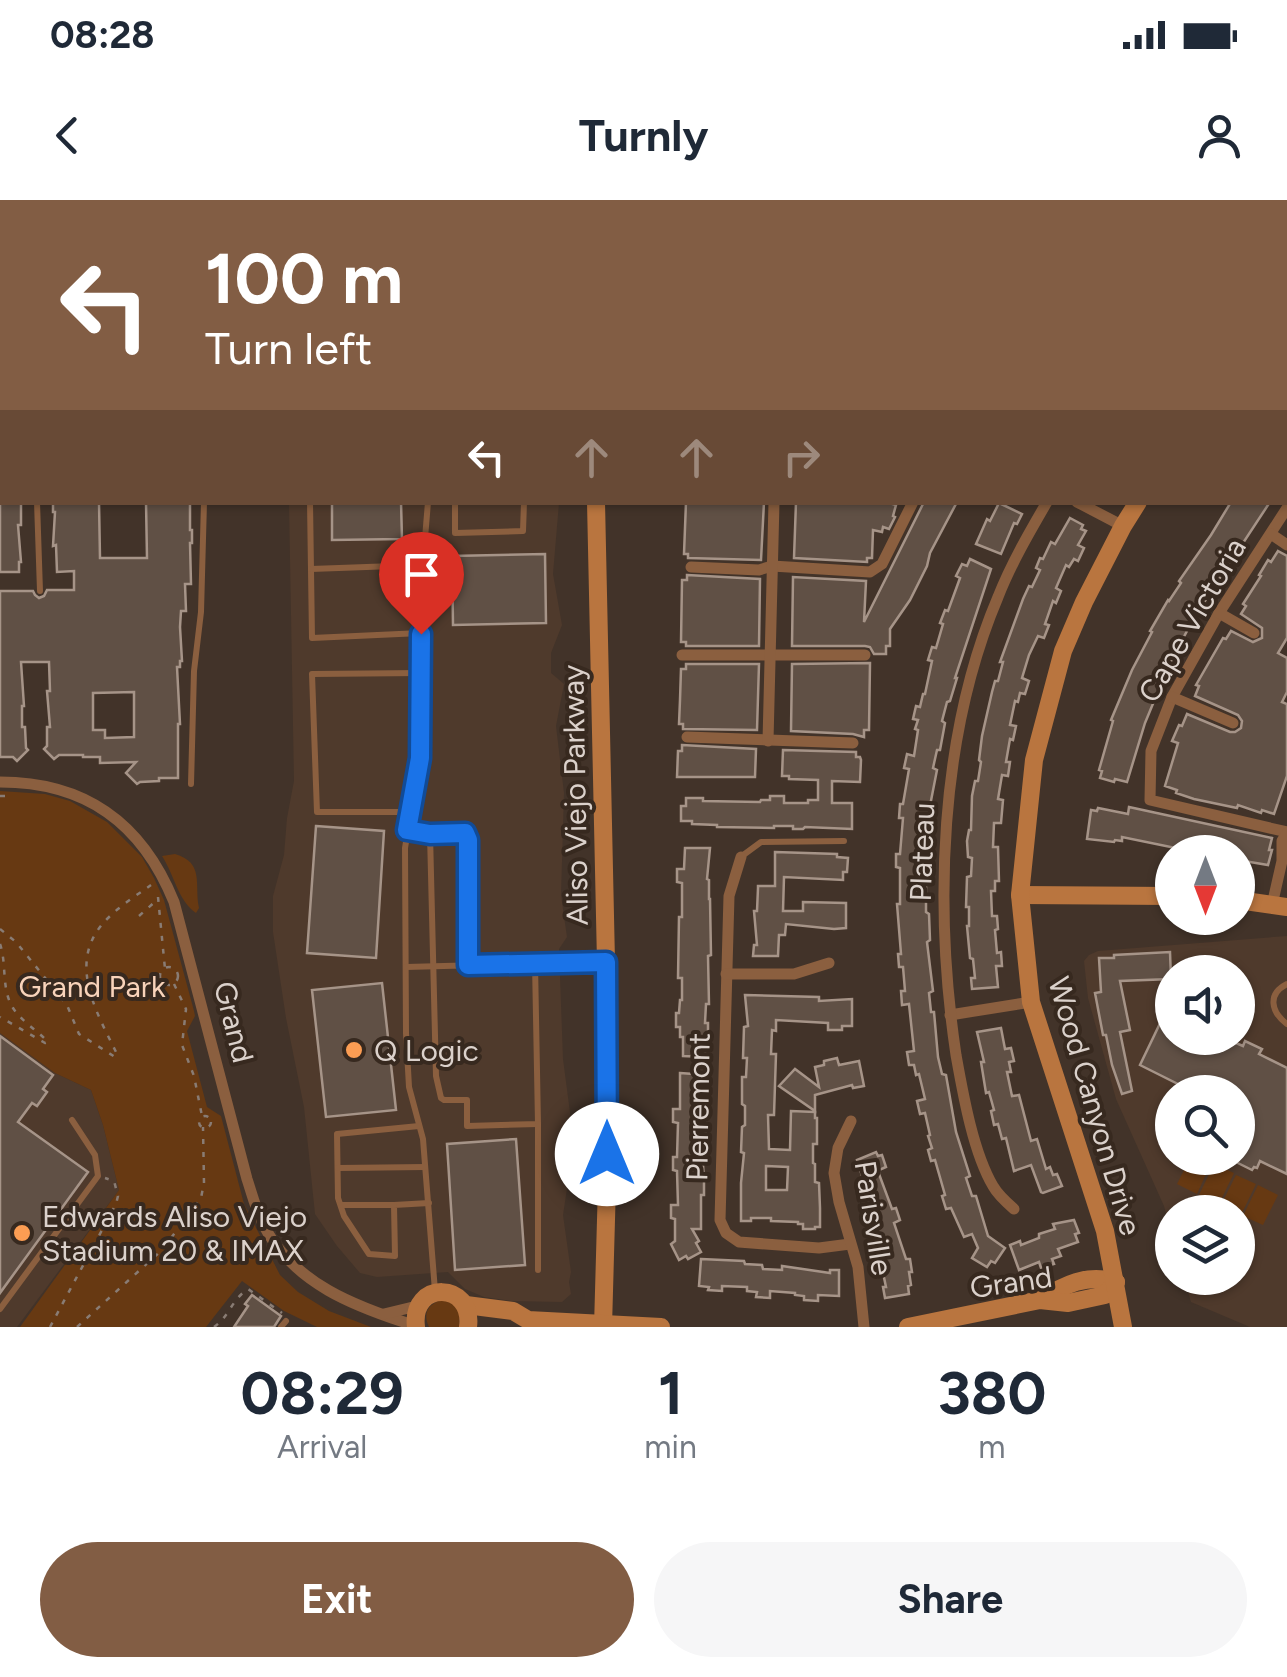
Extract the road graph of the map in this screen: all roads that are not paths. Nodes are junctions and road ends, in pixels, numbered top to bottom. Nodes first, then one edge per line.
1 (38, 505) edge
2 (204, 505) edge
3 (310, 505) edge
4 (428, 505) edge
5 (455, 505) edge
6 (524, 505) edge
7 (596, 505) edge
8 (774, 505) edge
9 (909, 505) edge
10 (1045, 505) edge
11 (1083, 505) edge
12 (1136, 505) edge
13 (1287, 508) edge
14 (1123, 526) junction
15 (1270, 534) junction
16 (1287, 545) edge
17 (422, 565) junction
18 (772, 566) junction
19 (692, 567) dead end
20 (311, 569) junction
21 (40, 590) dead end
22 (1219, 613) junction
23 (1254, 633) dead end
24 (421, 634) junction
25 (682, 655) dead end
26 (771, 655) junction
27 (865, 655) dead end
28 (421, 673) junction
29 (1172, 697) junction
30 (1233, 723) dead end
31 (687, 737) dead end
32 (768, 741) junction
33 (852, 743) dead end
34 (0, 782) edge
35 (191, 784) dead end
36 (412, 812) junction
37 (407, 830) junction
38 (1287, 832) edge
39 (430, 834) junction
40 (844, 842) dead end
41 (742, 857) joint
42 (1020, 895) junction
43 (1155, 896) edge
44 (1255, 902) edge
45 (1280, 906) edge
46 (606, 962) junction
47 (536, 963) junction
48 (828, 963) dead end
49 (468, 965) junction
50 (406, 966) junction
51 (432, 966) junction
52 (726, 974) junction
53 (1287, 984) edge
54 (1031, 1002) junction
55 (950, 1015) junction
56 (1287, 1024) edge
57 (72, 1120) dead end
58 (850, 1121) dead end
59 (538, 1124) junction
60 (419, 1126) junction
61 (425, 1166) junction
62 (338, 1168) junction
63 (429, 1203) junction
64 (340, 1204) junction
65 (394, 1205) junction
66 (1014, 1208) dead end
67 (850, 1244) junction
68 (538, 1270) dead end
69 (1116, 1282) junction
70 (435, 1292) junction
71 (418, 1306) junction
72 (466, 1306) junction
73 (0, 1309) edge
74 (384, 1314) junction
75 (528, 1320) junction
76 (962, 1322) edge
77 (603, 1326) edge
78 (416, 1327) edge
79 (468, 1327) edge
80 (508, 1327) edge
81 (661, 1327) edge
82 (864, 1327) edge
83 (908, 1327) edge
84 (1123, 1327) edge

1 - 21 lane
2 - 35 lane
3 - 20 lane
4 - 17 lane
5 - 6 lane
7 - 46 street, Aliso Viejo Parkway
8 - 18 street
9 - 18 street
10 - 55 street, Plateau
11 - 14 street
12 - 14 street, Wood Canyon Drive
13 - 15 street, Cape Victoria
14 - 42 street, Wood Canyon Drive
15 - 16 street
15 - 22 street, Cape Victoria
17 - 20 lane
17 - 24 lane
18 - 19 street
18 - 26 street
20 - 24 lane
22 - 23 street
22 - 29 street, Cape Victoria
24 - 28 lane
25 - 26 street
26 - 27 street
26 - 32 street
28 - 36 lane
28 - 36 lane
29 - 30 street
29 - 38 street, Cape Victoria
31 - 32 street
32 - 33 street
34 - 74 street, Grand
36 - 37 lane
37 - 39 lane
37 - 50 lane
38 - 45 street, Cape Victoria
39 - 49 lane
39 - 51 lane
40 - 41 lane
41 - 52 street, Pierremont
42 - 43 street
42 - 54 street, Wood Canyon Drive
44 - 45 street
46 - 47 lane
46 - 77 street, Aliso Viejo Parkway
47 - 49 lane
47 - 59 lane
48 - 52 street
49 - 51 lane
50 - 51 lane
50 - 60 lane
51 - 59 lane
52 - 67 street, Pierremont
53 - 56 lane
54 - 55 street
54 - 69 street, Wood Canyon Drive
55 - 66 street, Plateau
57 - 73 lane
58 - 67 street, Parisville
59 - 68 lane
60 - 61 lane
60 - 62 lane
61 - 62 lane
61 - 63 lane
62 - 64 lane
63 - 65 lane
63 - 70 lane
64 - 65 lane
64 - 65 lane
67 - 82 street, Parisville
69 - 76 street, Grand
69 - 84 street, Wood Canyon Drive
70 - 71 street
70 - 72 street
71 - 74 street
71 - 78 street
72 - 75 street
72 - 79 street
74 - 78 street, Grand
75 - 77 street
75 - 80 street
76 - 83 street, Grand
77 - 81 street

